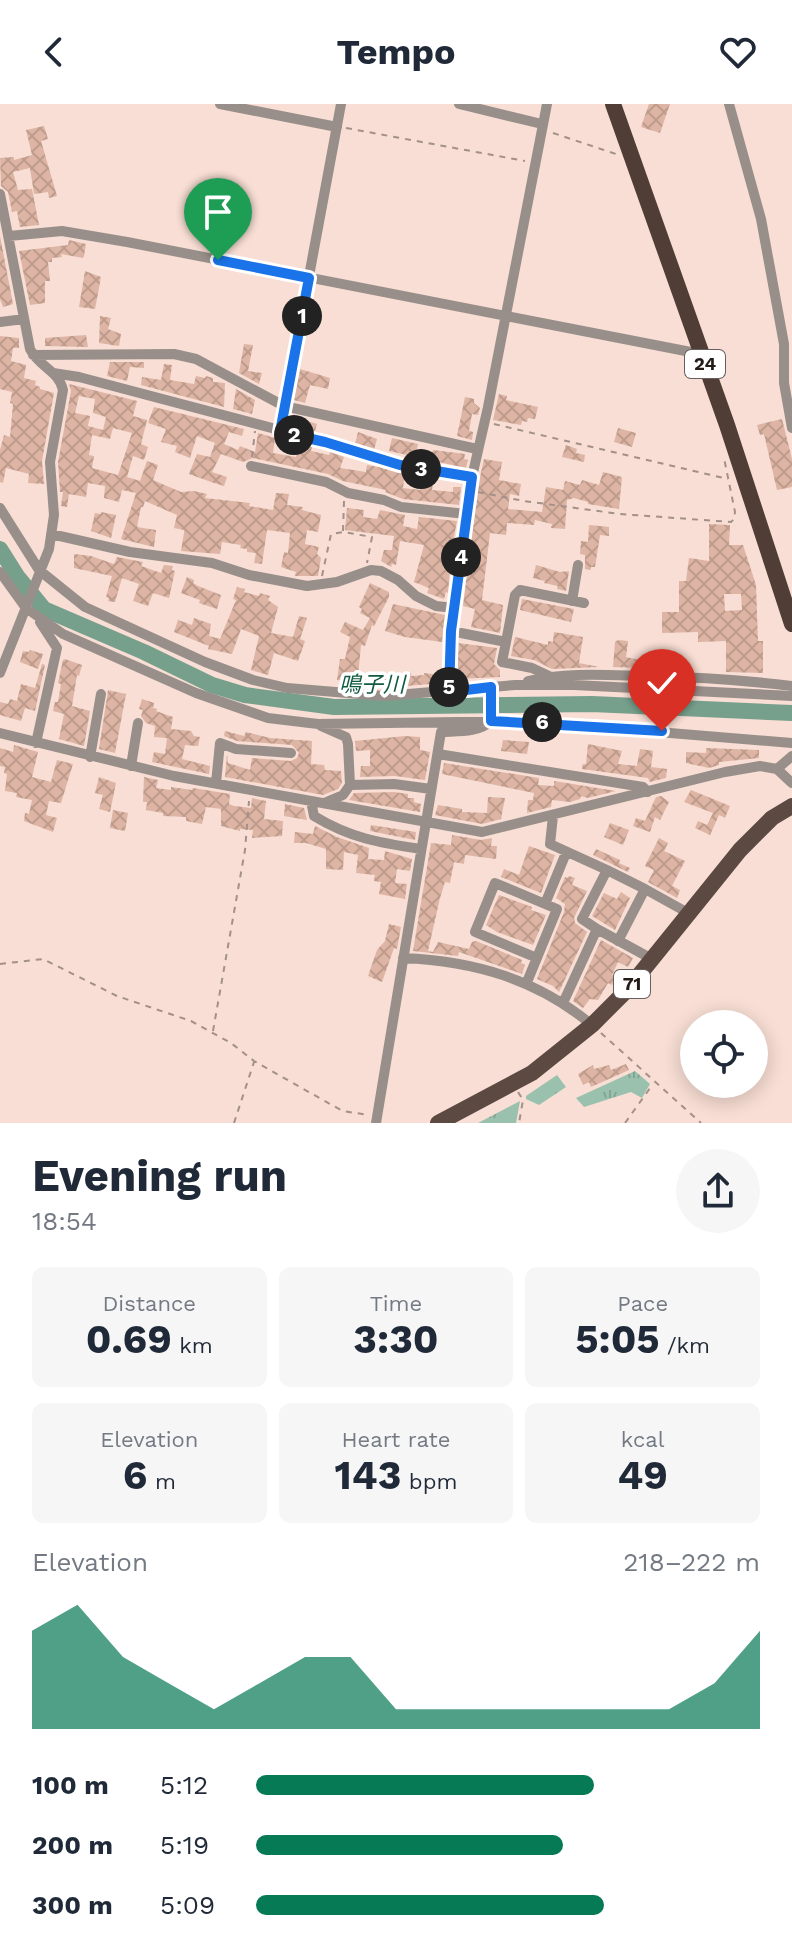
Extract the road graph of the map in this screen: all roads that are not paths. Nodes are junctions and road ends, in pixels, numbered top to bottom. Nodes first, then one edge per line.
1 (220, 104) edge
2 (341, 104) edge
3 (459, 104) edge
4 (547, 104) edge
5 (613, 104) edge
6 (729, 104) edge
7 (337, 127) junction
8 (542, 127) junction
9 (0, 194) edge
10 (9, 236) junction
11 (309, 278) junction
12 (506, 317) junction
13 (24, 319) junction
14 (0, 322) edge
15 (701, 354) junction
16 (33, 355) junction
17 (53, 373) junction
18 (284, 406) junction
19 (792, 428) edge
20 (280, 432) junction
21 (477, 449) junction
22 (251, 466) road end
23 (472, 477) junction
24 (0, 508) edge
25 (466, 514) junction
26 (51, 534) junction
27 (578, 565) dead end
28 (0, 572) edge
29 (38, 573) junction
30 (5, 584) edge
31 (27, 605) junction
32 (454, 608) junction
33 (40, 620) junction
34 (792, 624) edge
35 (451, 631) junction
36 (506, 642) junction
37 (0, 673) edge
38 (550, 676) junction
39 (515, 685) junction
40 (792, 686) edge
41 (492, 689) junction
42 (449, 692) junction
43 (101, 694) dead end
44 (792, 696) edge
45 (491, 719) junction
46 (138, 723) dead end
47 (318, 724) junction
48 (0, 733) edge
49 (36, 743) junction
50 (792, 743) edge
51 (291, 753) dead end
52 (438, 754) junction
53 (792, 756) edge
54 (90, 757) junction
55 (131, 766) junction
56 (777, 769) junction
57 (216, 783) junction
58 (792, 783) edge
59 (350, 785) junction
60 (431, 789) junction
61 (648, 792) junction
62 (311, 801) junction
63 (324, 803) junction
64 (792, 806) edge
65 (553, 816) junction
66 (426, 823) junction
67 (421, 849) junction
68 (566, 853) junction
69 (607, 870) junction
70 (645, 889) junction
71 (545, 904) junction
72 (690, 914) junction
73 (597, 929) junction
74 (618, 941) junction
75 (403, 958) junction
76 (537, 958) junction
77 (652, 959) junction
78 (527, 982) junction
79 (563, 1003) junction
80 (592, 1025) junction
81 (377, 1120) edge
82 (438, 1123) edge

1 - 7 street
2 - 7 street
3 - 8 street
4 - 8 street
5 - 15 highway, 24
6 - 19 street
7 - 11 street
8 - 12 street
9 - 10 street
10 - 11 street
10 - 13 street
11 - 12 street
11 - 18 street
12 - 15 street
12 - 21 street
13 - 14 street
13 - 16 street
15 - 34 highway, 24
16 - 17 street
16 - 18 street
17 - 20 street
17 - 26 street
18 - 20 street
18 - 21 street
20 - 23 street
21 - 23 street
22 - 25 street
23 - 25 street
24 - 29 street
25 - 32 street
26 - 29 street
26 - 32 street
27 - 36 street
28 - 30 street
29 - 31 street
29 - 42 street
30 - 31 street
31 - 33 street
31 - 37 street
32 - 35 street
33 - 47 street
33 - 49 street
35 - 36 street
35 - 42 street
36 - 38 street
38 - 39 street
38 - 40 street
39 - 41 street
39 - 44 street
41 - 42 street
41 - 45 street
43 - 54 street
45 - 47 street
45 - 50 street
45 - 52 street
46 - 55 street
47 - 59 street
48 - 49 street
49 - 54 street
51 - 57 street
52 - 60 street
52 - 61 street
53 - 56 street
54 - 55 street
55 - 57 street
56 - 58 street
56 - 61 street
57 - 62 street
59 - 60 street
59 - 63 street
60 - 66 street
61 - 65 street
62 - 63 street
62 - 67 street
63 - 66 street
64 - 72 main road, 71
65 - 66 street
65 - 68 street
66 - 67 street
67 - 75 street
68 - 69 street
68 - 71 street
69 - 70 street
69 - 73 street
70 - 72 street
70 - 74 street
71 - 76 street
71 - 76 street
72 - 77 main road, 71
73 - 74 street
73 - 79 street
74 - 77 street
75 - 78 street
75 - 81 street
76 - 78 street
77 - 80 main road, 71
78 - 79 street
79 - 80 street
80 - 82 main road, 71

